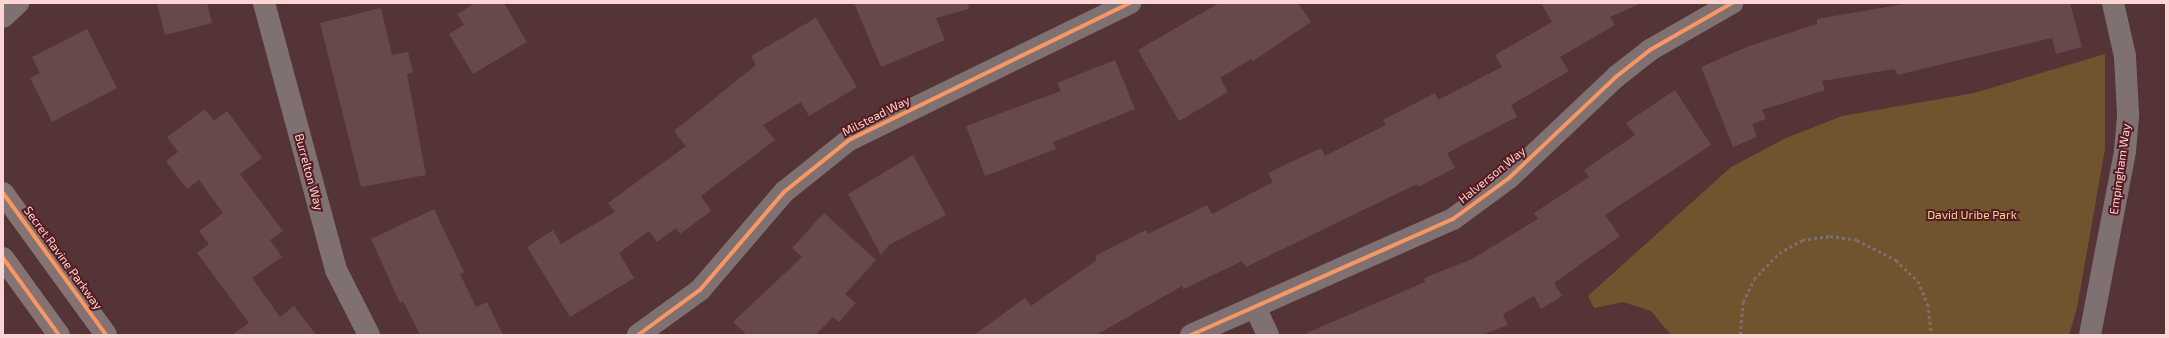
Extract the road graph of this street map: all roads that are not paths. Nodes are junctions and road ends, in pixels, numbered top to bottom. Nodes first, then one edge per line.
1 (18, 3) edge
2 (264, 3) edge
3 (1130, 3) edge
4 (1732, 3) edge
5 (2113, 3) edge
6 (3, 17) edge
7 (3, 193) edge
8 (3, 258) edge
9 (1256, 307) junction
10 (59, 335) edge
11 (106, 335) edge
12 (369, 335) edge
13 (638, 335) edge
14 (1191, 335) edge
15 (1268, 335) edge
16 (2090, 335) edge

1 - 6 street
2 - 12 street, Burrelton Way
3 - 13 street, Milstead Way
4 - 9 street, Halverson Way
5 - 16 street, Empingham Way
7 - 11 main road, Secret Ravine Parkway
8 - 10 main road
9 - 14 street, Halverson Way
9 - 15 street

